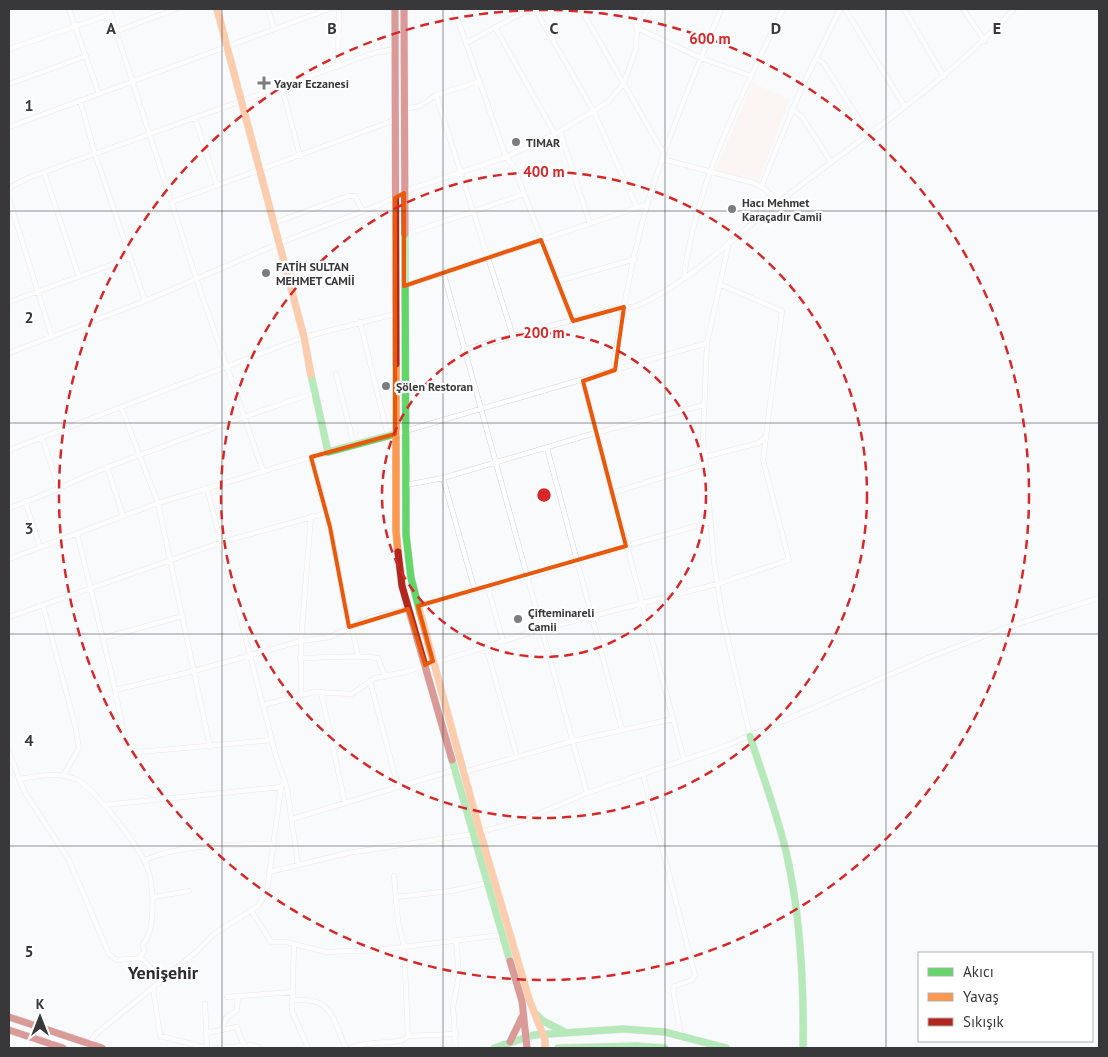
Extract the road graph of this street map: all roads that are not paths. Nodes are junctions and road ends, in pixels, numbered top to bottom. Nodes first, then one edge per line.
1 (69, 9) edge
2 (176, 9) edge
3 (216, 9) edge
4 (268, 9) edge
5 (329, 9) edge
6 (339, 9) edge
7 (395, 9) edge
8 (404, 9) edge
9 (454, 9) edge
10 (530, 9) edge
11 (535, 9) edge
12 (581, 9) edge
13 (629, 9) edge
14 (648, 9) edge
15 (721, 9) edge
16 (783, 9) edge
17 (840, 9) edge
18 (845, 9) edge
19 (904, 9) edge
20 (963, 9) edge
21 (1014, 9) edge
22 (110, 11) edge
23 (75, 26) junction
24 (495, 27) junction
25 (637, 28) junction
26 (274, 29) junction
27 (117, 31) junction
28 (985, 41) junction
29 (466, 43) junction
30 (227, 48) junction
31 (9, 49) edge
32 (395, 50) junction
33 (86, 56) junction
34 (702, 58) junction
35 (816, 58) junction
36 (338, 67) junction
37 (751, 76) junction
38 (944, 77) junction
39 (134, 82) junction
40 (480, 82) junction
41 (624, 83) junction
42 (9, 84) edge
43 (282, 88) junction
44 (99, 94) junction
45 (436, 95) junction
46 (80, 100) junction
47 (241, 102) junction
48 (905, 107) junction
49 (404, 108) junction
50 (792, 109) junction
51 (594, 112) junction
52 (195, 118) junction
53 (395, 120) junction
54 (9, 127) edge
55 (560, 131) junction
56 (150, 134) junction
57 (555, 134) junction
58 (868, 134) junction
59 (95, 154) junction
60 (300, 156) junction
61 (663, 157) junction
62 (506, 158) junction
63 (832, 162) junction
64 (259, 171) junction
65 (44, 172) junction
66 (460, 172) junction
67 (710, 172) junction
68 (217, 186) junction
69 (760, 187) junction
70 (9, 188) edge
71 (404, 193) junction
72 (524, 194) junction
73 (395, 198) junction
74 (9, 199) edge
75 (172, 202) junction
76 (778, 203) junction
77 (648, 204) junction
78 (637, 208) junction
79 (363, 210) junction
80 (471, 210) junction
81 (274, 223) junction
82 (590, 224) junction
83 (404, 235) junction
84 (541, 240) junction
85 (729, 242) junction
86 (280, 243) junction
87 (130, 258) junction
88 (486, 258) junction
89 (635, 258) junction
90 (443, 271) junction
91 (79, 277) junction
92 (684, 277) junction
93 (196, 278) junction
94 (558, 281) junction
95 (719, 284) junction
96 (404, 286) junction
97 (37, 292) junction
98 (145, 301) junction
99 (9, 302) edge
100 (624, 307) junction
101 (395, 314) junction
102 (573, 321) junction
103 (360, 322) junction
104 (513, 336) junction
105 (52, 337) junction
106 (304, 338) junction
107 (707, 343) junction
108 (463, 350) junction
109 (9, 353) edge
110 (226, 366) junction
111 (615, 370) junction
112 (336, 374) dead end
113 (583, 381) junction
114 (314, 393) junction
115 (704, 405) junction
116 (121, 406) junction
117 (482, 409) junction
118 (245, 416) junction
119 (405, 431) junction
120 (595, 433) junction
121 (392, 435) junction
122 (42, 437) junction
123 (764, 438) junction
124 (354, 445) junction
125 (547, 448) junction
126 (9, 450) edge
127 (328, 452) junction
128 (140, 456) junction
129 (311, 457) junction
130 (704, 457) junction
131 (496, 463) junction
132 (705, 464) junction
133 (107, 468) junction
134 (263, 471) junction
135 (443, 478) junction
136 (406, 485) junction
137 (207, 488) junction
138 (59, 489) junction
139 (612, 493) junction
140 (25, 501) junction
141 (158, 503) junction
142 (9, 508) edge
143 (327, 513) junction
144 (123, 516) junction
145 (311, 516) junction
146 (710, 522) junction
147 (77, 533) junction
148 (222, 542) junction
149 (626, 546) junction
150 (40, 547) junction
151 (9, 559) edge
152 (172, 561) junction
153 (576, 563) junction
154 (527, 576) junction
155 (718, 584) junction
156 (488, 588) junction
157 (90, 589) junction
158 (475, 591) junction
159 (1099, 598) edge
160 (641, 603) junction
161 (43, 605) junction
162 (418, 606) junction
163 (408, 609) junction
164 (183, 616) junction
165 (9, 617) edge
166 (591, 617) junction
167 (350, 627) junction
168 (542, 629) junction
169 (103, 638) junction
170 (301, 641) junction
171 (503, 641) junction
172 (486, 646) junction
173 (250, 654) junction
174 (358, 657) junction
175 (300, 658) junction
176 (433, 661) junction
177 (425, 665) junction
178 (194, 671) junction
179 (385, 677) junction
180 (370, 681) junction
181 (115, 690) junction
182 (321, 692) junction
183 (301, 694) junction
184 (263, 705) junction
185 (673, 719) junction
186 (622, 730) junction
187 (750, 736) junction
188 (272, 740) junction
189 (572, 741) junction
190 (210, 747) junction
191 (9, 752) edge
192 (517, 757) junction
193 (684, 760) junction
194 (454, 770) junction
195 (464, 772) junction
196 (642, 774) junction
197 (63, 776) junction
198 (19, 779) junction
199 (285, 781) junction
200 (281, 787) junction
201 (398, 787) junction
202 (587, 793) junction
203 (345, 803) junction
204 (104, 805) junction
205 (292, 819) junction
206 (476, 833) junction
207 (272, 844) junction
208 (144, 860) junction
209 (298, 865) junction
210 (269, 872) junction
211 (394, 876) dead end
212 (487, 883) junction
213 (189, 891) dead end
214 (153, 897) junction
215 (396, 897) junction
216 (251, 910) junction
217 (502, 935) junction
218 (456, 940) junction
219 (294, 945) junction
220 (404, 946) junction
221 (138, 958) junction
222 (162, 980) junction
223 (153, 988) junction
224 (293, 992) junction
225 (238, 996) junction
226 (227, 997) dead end
227 (292, 1000) junction
228 (206, 1004) dead end
229 (533, 1011) junction
230 (524, 1012) junction
231 (9, 1017) edge
232 (222, 1029) junction
233 (9, 1030) edge
234 (206, 1033) junction
235 (568, 1033) junction
236 (456, 1034) junction
237 (543, 1035) junction
238 (408, 1036) junction
239 (681, 1036) junction
240 (525, 1037) junction
241 (34, 1038) junction
242 (510, 1042) junction
243 (87, 1046) edge
244 (244, 1046) junction
245 (32, 1048) edge
246 (63, 1048) edge
247 (102, 1048) edge
248 (208, 1048) edge
249 (218, 1048) edge
250 (260, 1048) edge
251 (308, 1048) edge
252 (346, 1048) edge
253 (350, 1048) edge
254 (456, 1048) edge
255 (494, 1048) edge
256 (526, 1048) edge
257 (545, 1048) edge
258 (558, 1048) edge
259 (665, 1048) edge
260 (726, 1048) edge
261 (803, 1048) edge

1 - 23 street
2 - 27 street
3 - 30 main road
4 - 26 street
5 - 26 street
6 - 36 street
7 - 32 main road
8 - 49 main road
9 - 29 street
10 - 24 street
11 - 51 street
12 - 41 street
13 - 25 street
14 - 25 street
15 - 34 street
16 - 37 street
17 - 35 street
18 - 48 street
19 - 38 street
20 - 28 street
21 - 28 street
22 - 23 street
22 - 27 street
23 - 31 street
23 - 33 street
24 - 29 street
24 - 57 street
25 - 34 street
25 - 41 street
26 - 30 street
27 - 39 street
28 - 38 street
29 - 40 street
30 - 39 street
30 - 47 main road
32 - 36 street
32 - 53 main road
33 - 42 street
33 - 44 street
34 - 37 street
34 - 61 street
35 - 50 street
35 - 58 street
36 - 43 street
37 - 67 street
38 - 48 street
39 - 44 street
39 - 56 street
40 - 45 street
40 - 62 street
41 - 51 street
41 - 61 street
43 - 47 street
43 - 60 street
44 - 46 street
45 - 49 street
45 - 66 street
46 - 54 street
46 - 59 street
47 - 52 street
47 - 64 main road
48 - 58 street
49 - 71 main road
50 - 63 street
50 - 69 street
51 - 55 street
51 - 78 street
52 - 56 street
52 - 68 street
53 - 60 street
53 - 73 main road
55 - 57 street
55 - 82 street
56 - 59 street
56 - 75 street
57 - 62 street
58 - 63 street
59 - 65 street
59 - 87 street
60 - 64 street
61 - 67 street
61 - 77 street
62 - 66 street
62 - 72 street
63 - 76 street
64 - 68 street
64 - 81 main road
65 - 70 street
65 - 91 street
66 - 71 street
66 - 80 street
67 - 69 street
67 - 92 street
68 - 75 street
69 - 76 street
71 - 73 street
71 - 83 main road
72 - 80 street
72 - 84 street
73 - 79 street
73 - 101 main road
74 - 97 street
75 - 93 street
76 - 85 street
77 - 78 street
77 - 89 street
78 - 82 street
79 - 81 street
79 - 86 street
80 - 83 street
80 - 88 street
81 - 86 main road
82 - 84 street
83 - 96 main road
84 - 88 street
84 - 94 street
85 - 92 street
85 - 95 street
86 - 93 street
86 - 106 main road
87 - 91 street
87 - 98 street
88 - 90 street
88 - 104 street
89 - 94 street
89 - 100 street
90 - 96 street
90 - 108 street
91 - 97 street
92 - 100 street
93 - 98 street
93 - 110 street
94 - 102 street
95 - 107 street
95 - 123 street
96 - 119 main road
97 - 99 street
97 - 105 street
98 - 105 street
100 - 102 street
100 - 111 street
101 - 103 street
101 - 121 main road
102 - 104 street
103 - 106 street
103 - 121 street
104 - 108 street
105 - 109 street
106 - 110 street
106 - 114 main road
107 - 111 street
107 - 115 street
108 - 117 street
110 - 116 street
110 - 118 street
111 - 113 street
112 - 124 street
113 - 117 street
113 - 120 street
114 - 118 street
114 - 127 main road
115 - 120 street
115 - 130 street
116 - 122 street
116 - 128 street
117 - 119 street
117 - 131 street
118 - 128 street
118 - 134 street
119 - 121 street
119 - 136 main road
120 - 125 street
120 - 139 street
121 - 124 main road
121 - 163 main road
122 - 126 street
122 - 138 street
123 - 130 street
123 - 155 street
124 - 127 main road
125 - 131 street
125 - 153 street
127 - 129 street
128 - 133 street
128 - 141 street
129 - 134 street
129 - 143 street
130 - 132 street
131 - 135 street
131 - 154 street
132 - 139 street
132 - 146 street
133 - 138 street
133 - 144 street
134 - 137 street
135 - 136 street
135 - 158 street
136 - 162 main road
137 - 141 street
137 - 148 street
138 - 140 street
139 - 149 street
140 - 142 street
140 - 150 street
141 - 144 street
141 - 152 street
143 - 145 street
143 - 167 street
144 - 147 street
145 - 148 street
145 - 170 street
146 - 149 street
146 - 155 street
147 - 150 street
147 - 157 street
148 - 152 street
148 - 173 street
149 - 153 street
149 - 160 street
150 - 151 street
152 - 157 street
152 - 164 street
153 - 154 street
153 - 166 street
154 - 156 street
154 - 168 street
155 - 160 street
155 - 187 street
156 - 158 street
156 - 171 street
157 - 161 street
157 - 169 street
158 - 162 street
159 - 187 street
160 - 166 street
160 - 185 street
161 - 165 street
161 - 197 street
162 - 176 main road
163 - 167 street
163 - 177 main road
164 - 169 street
164 - 178 street
166 - 168 street
166 - 186 street
167 - 170 street
167 - 174 street
168 - 171 street
168 - 189 street
169 - 181 street
170 - 173 street
170 - 175 street
171 - 172 street
172 - 176 street
172 - 192 street
173 - 178 street
173 - 184 street
174 - 175 street
174 - 179 street
175 - 183 street
176 - 177 street
176 - 195 main road
177 - 179 street
177 - 194 main road
178 - 181 street
178 - 190 street
179 - 180 street
180 - 182 street
180 - 201 street
181 - 190 street
182 - 183 street
182 - 203 street
183 - 184 street
184 - 188 street
185 - 186 street
185 - 193 street
186 - 189 street
187 - 193 street
187 - 261 main road
188 - 190 street
188 - 199 street
189 - 192 street
189 - 202 street
191 - 198 street
192 - 195 street
193 - 196 street
194 - 201 street
194 - 206 main road
195 - 206 main road
196 - 202 street
196 - 239 street
197 - 198 street
197 - 204 street
198 - 221 street
199 - 200 street
199 - 205 street
200 - 204 street
200 - 207 street
201 - 203 street
202 - 206 street
203 - 205 street
204 - 208 street
205 - 209 street
206 - 209 street
206 - 212 main road
206 - 229 main road
207 - 208 street
207 - 210 street
208 - 214 street
209 - 210 street
210 - 216 street
211 - 215 street
212 - 215 street
212 - 217 main road
213 - 214 street
214 - 221 street
215 - 220 street
216 - 219 street
216 - 222 street
217 - 218 street
217 - 230 main road
218 - 220 street
218 - 236 street
219 - 220 street
219 - 224 street
220 - 238 street
221 - 222 street
222 - 223 street
223 - 243 street
223 - 248 street
224 - 225 street
224 - 227 street
225 - 226 street
225 - 232 street
227 - 251 street
227 - 252 street
228 - 234 street
229 - 235 main road
229 - 237 main road
230 - 240 main road
230 - 242 main road
231 - 243 main road
232 - 234 street
232 - 244 street
233 - 241 main road
234 - 248 street
235 - 237 main road
235 - 239 main road
236 - 238 street
236 - 254 street
237 - 240 main road
237 - 257 main road
238 - 253 street
239 - 260 main road
240 - 242 main road
240 - 256 main road
241 - 245 street
241 - 246 main road
242 - 255 main road
243 - 247 main road
244 - 249 street
244 - 250 street
258 - 259 main road

